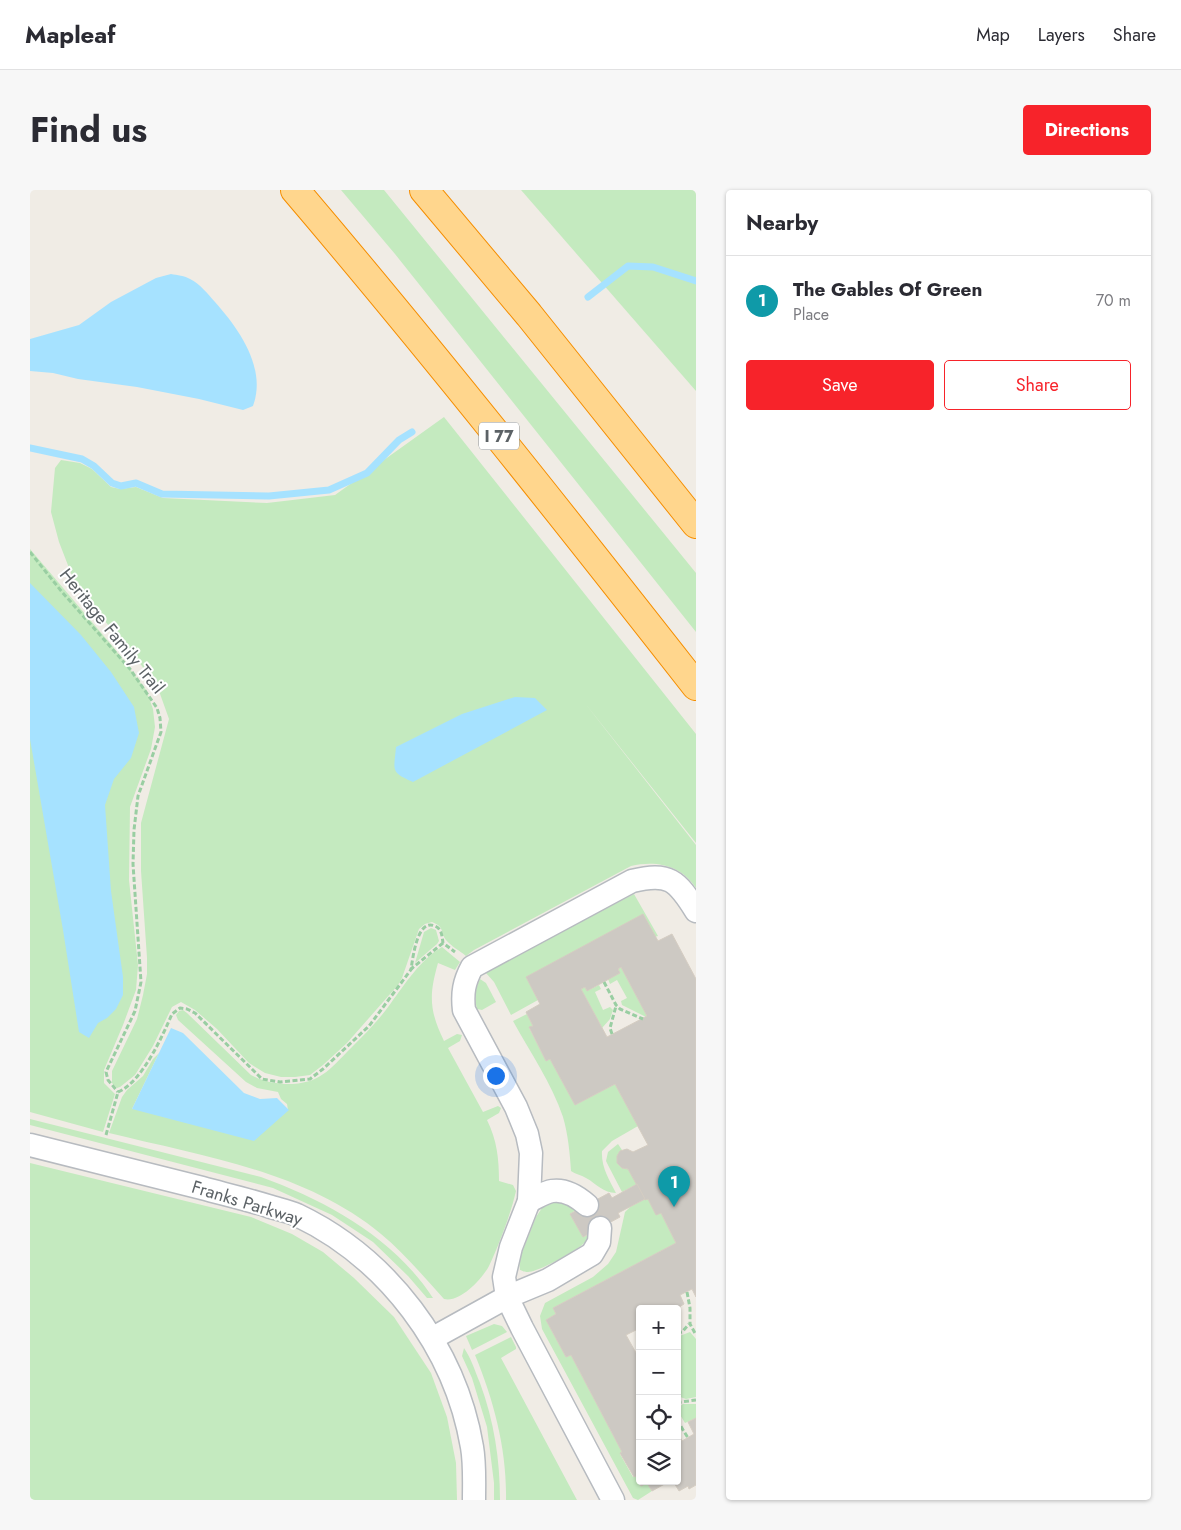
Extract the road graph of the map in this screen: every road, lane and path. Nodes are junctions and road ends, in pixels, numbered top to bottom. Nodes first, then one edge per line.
1 (296, 190) edge
2 (424, 190) edge
3 (696, 524) edge
4 (30, 552) edge
5 (696, 686) edge
6 (696, 911) edge
7 (443, 943) junction
8 (455, 952) dead end
9 (413, 967) junction
10 (604, 982) dead end
11 (616, 1005) junction
12 (643, 1019) dead end
13 (612, 1034) dead end
14 (118, 1092) junction
15 (106, 1135) dead end
16 (30, 1145) edge
17 (529, 1201) junction
18 (587, 1205) dead end
19 (600, 1228) dead end
20 (687, 1292) dead end
21 (507, 1297) junction
22 (690, 1324) junction
23 (681, 1332) edge
24 (696, 1335) edge
25 (433, 1338) junction
26 (696, 1400) edge
27 (681, 1402) edge
28 (681, 1427) edge
29 (688, 1438) dead end
30 (474, 1500) edge
31 (613, 1500) edge

1 - 5 highway, I 77
2 - 3 highway
4 - 14 path, Heritage Family Trail
6 - 17 lane
7 - 8 path
7 - 9 path
7 - 9 path
9 - 14 path
10 - 11 path
11 - 12 path
11 - 13 path
14 - 15 path
16 - 25 lane, Franks Parkway
17 - 18 lane
17 - 21 lane
19 - 21 lane
20 - 22 path
21 - 25 lane
21 - 31 lane
22 - 23 path
22 - 24 path
25 - 30 lane, Franks Parkway
26 - 27 path
28 - 29 path

